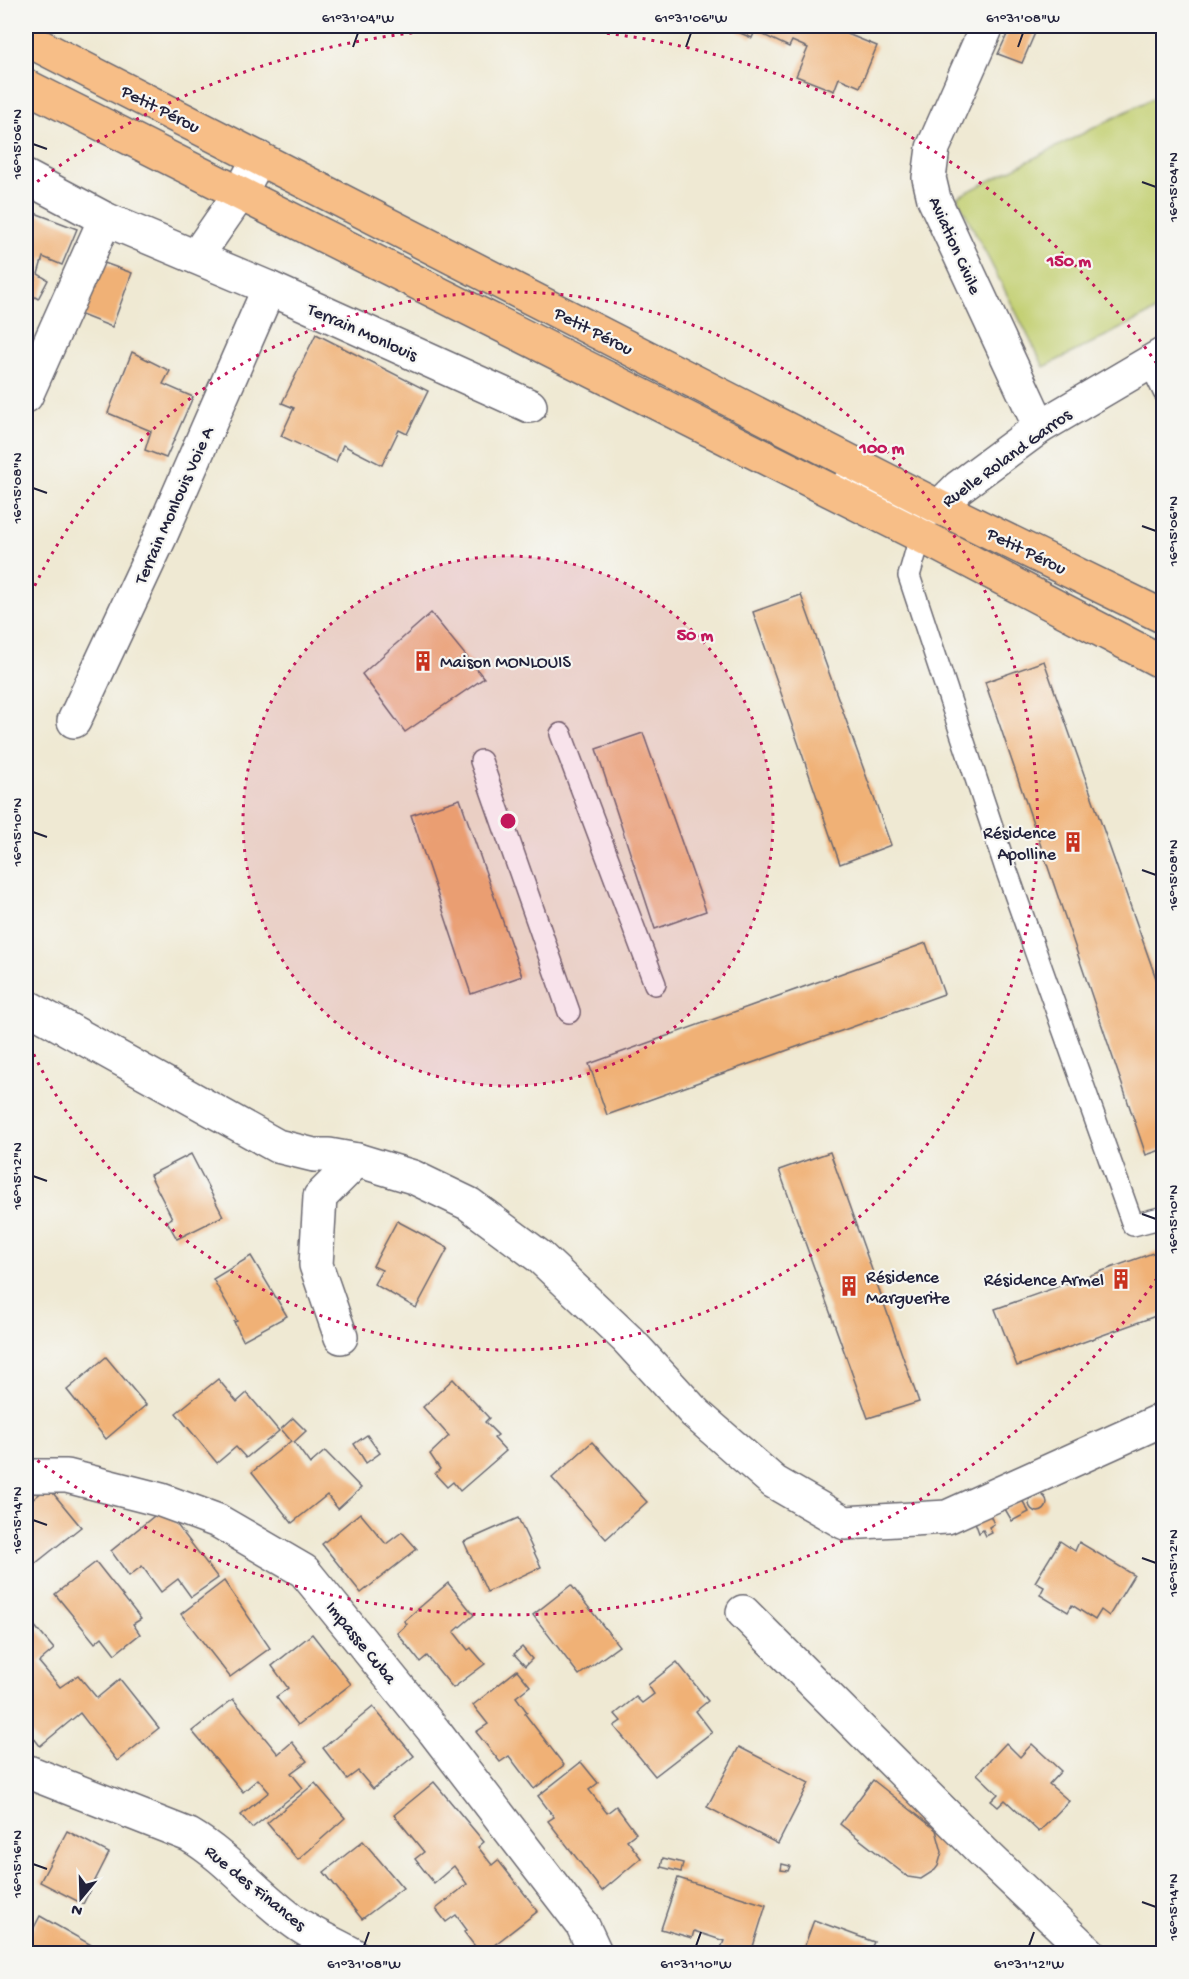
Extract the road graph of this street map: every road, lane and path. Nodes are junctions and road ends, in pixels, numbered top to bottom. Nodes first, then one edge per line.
1 (987, 26) edge
2 (26, 39) edge
3 (26, 86) edge
4 (259, 158) junction
5 (26, 177) edge
6 (239, 195) junction
7 (105, 219) junction
8 (196, 257) junction
9 (269, 288) junction
10 (1156, 358) edge
11 (1164, 392) edge
12 (26, 396) edge
13 (530, 406) dead end
14 (1040, 427) junction
15 (772, 462) junction
16 (939, 507) junction
17 (920, 537) junction
18 (1164, 617) edge
19 (1164, 663) edge
20 (74, 721) dead end
21 (561, 734) dead end
22 (481, 760) dead end
23 (655, 984) dead end
24 (26, 1006) edge
25 (569, 1012) dead end
26 (357, 1160) junction
27 (1164, 1217) edge
28 (341, 1337) dead end
29 (1161, 1426) edge
30 (26, 1476) edge
31 (743, 1612) dead end
32 (26, 1771) edge
33 (352, 1953) edge
34 (596, 1953) edge
35 (1090, 1953) edge

1 - 14 street, Aviation Civile
2 - 4 highway, Petit Pérou
3 - 6 highway, Petit Pérou
4 - 6 street
4 - 16 highway, Petit Pérou
5 - 7 street, Terrain Monlouis
6 - 8 street
6 - 15 highway, Petit Pérou
7 - 8 street, Terrain Monlouis
7 - 12 street
8 - 9 street, Terrain Monlouis
9 - 13 street, Terrain Monlouis
9 - 20 street, Terrain Monlouis Voie A
10 - 11 lane
10 - 14 street, Ruelle Roland Garros
14 - 16 street, Ruelle Roland Garros
15 - 16 street, Ruelle Roland Garros
15 - 17 highway, Petit Pérou
16 - 18 highway, Petit Pérou
17 - 19 highway, Petit Pérou
17 - 27 lane
21 - 23 lane
22 - 25 lane
24 - 26 street
26 - 28 street
26 - 29 street
30 - 34 street, Impasse Cuba
31 - 35 street
32 - 33 street, Rue des Finances

